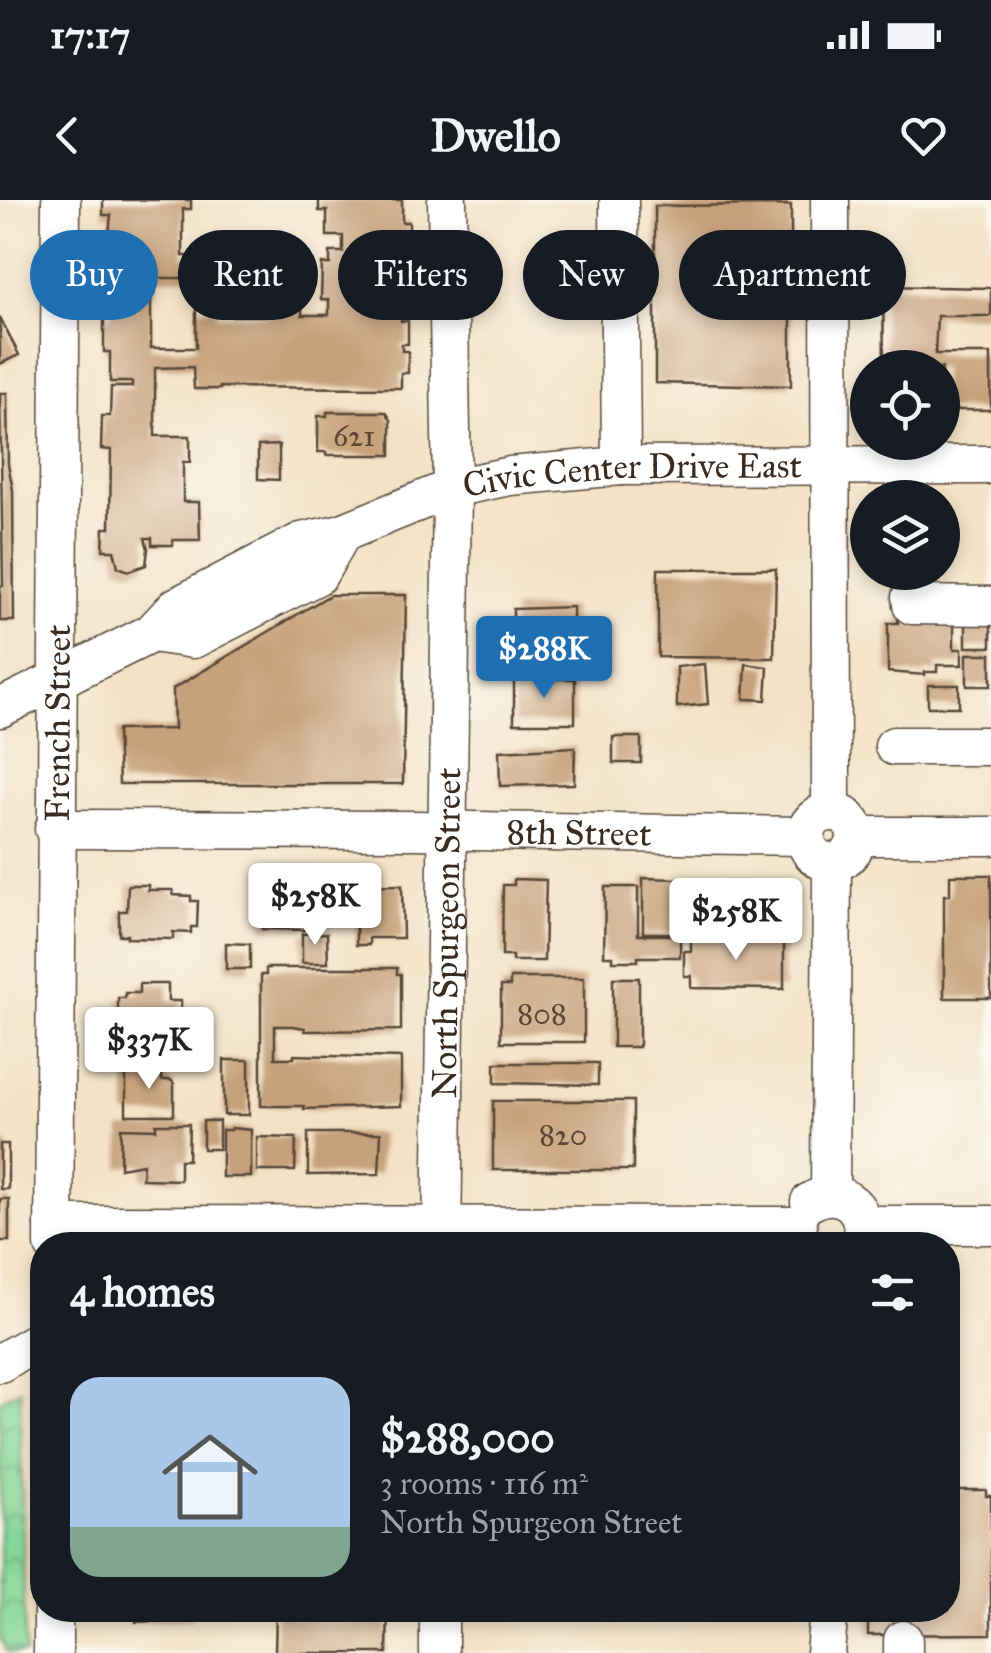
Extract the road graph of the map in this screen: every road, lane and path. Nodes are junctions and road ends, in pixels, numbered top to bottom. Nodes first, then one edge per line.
1 (61, 200) edge
2 (448, 200) edge
3 (619, 200) edge
4 (830, 200) edge
5 (991, 465) edge
6 (621, 466) junction
7 (829, 466) junction
8 (452, 488) junction
9 (912, 597) dead end
10 (991, 606) edge
11 (58, 680) junction
12 (0, 708) edge
13 (894, 746) dead end
14 (991, 746) edge
15 (54, 829) junction
16 (448, 830) junction
17 (991, 836) edge
18 (831, 837) junction
19 (830, 1195) junction
20 (991, 1225) edge
21 (54, 1232) edge
22 (442, 1232) edge
23 (801, 1232) edge
24 (861, 1232) edge
25 (901, 1232) edge
26 (30, 1346) edge
27 (0, 1363) edge
28 (53, 1622) edge
29 (439, 1622) edge
30 (828, 1622) edge
31 (53, 1653) edge
32 (438, 1653) edge
33 (825, 1653) edge

1 - 11 street, French Street
2 - 8 street, North Spurgeon Street
3 - 6 street
4 - 7 street
5 - 7 street, Civic Center Drive East
6 - 7 street, Civic Center Drive East
6 - 8 street, Civic Center Drive East
7 - 18 street
8 - 11 street, Civic Center Drive East
8 - 16 street, North Spurgeon Street
9 - 10 street
11 - 12 street, Civic Center Drive East
11 - 15 street, French Street
13 - 14 street
15 - 16 street, 8th Street
15 - 21 street, French Street
16 - 18 street, 8th Street
16 - 22 street, North Spurgeon Street
17 - 18 street, 8th Street
18 - 19 street
19 - 23 street
19 - 24 street
20 - 25 street
26 - 27 street
28 - 31 street
29 - 32 street
30 - 33 street

